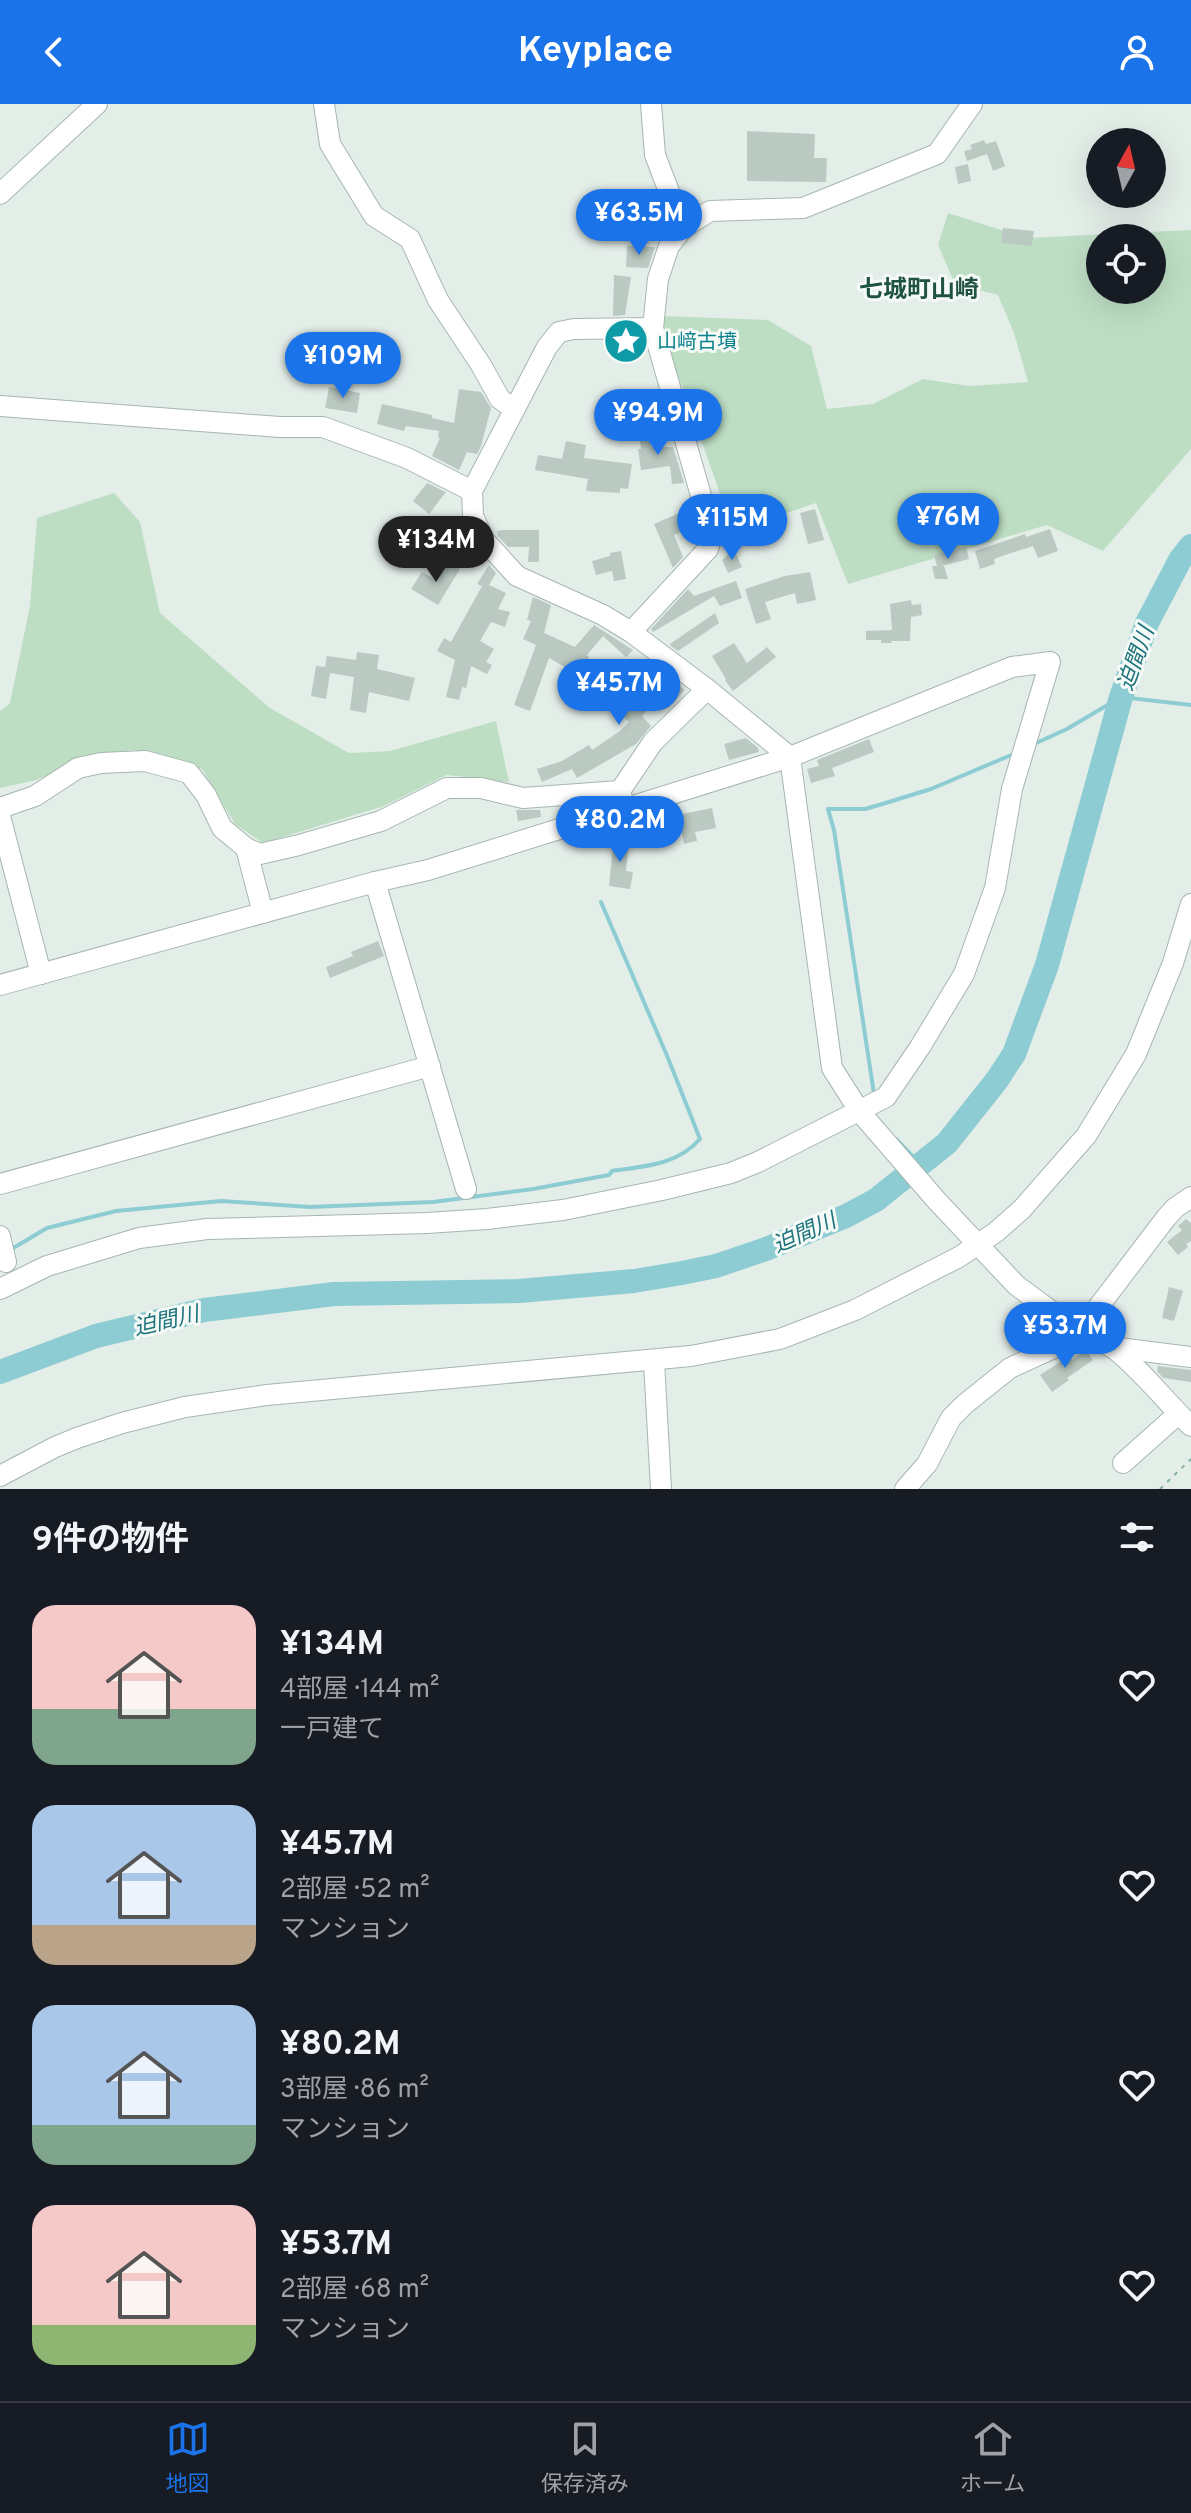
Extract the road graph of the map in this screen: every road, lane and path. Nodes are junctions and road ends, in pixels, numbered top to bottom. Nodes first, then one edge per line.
1 (97, 104) edge
2 (324, 104) edge
3 (651, 104) edge
4 (972, 104) edge
5 (0, 194) edge
6 (683, 228) junction
7 (653, 328) junction
8 (0, 406) edge
9 (513, 408) junction
10 (472, 491) junction
11 (631, 632) junction
12 (707, 689) junction
13 (790, 757) junction
14 (622, 800) junction
15 (0, 808) edge
16 (0, 816) edge
17 (246, 848) junction
18 (375, 882) junction
19 (1191, 904) edge
20 (263, 913) junction
21 (41, 974) junction
22 (0, 985) edge
23 (430, 1066) junction
24 (860, 1112) junction
25 (0, 1184) edge
26 (466, 1189) dead end
27 (1191, 1197) edge
28 (0, 1236) edge
29 (977, 1244) junction
30 (6, 1262) dead end
31 (0, 1289) edge
32 (1080, 1331) junction
33 (1111, 1347) junction
34 (1189, 1350) edge
35 (654, 1361) junction
36 (1184, 1420) edge
37 (1191, 1459) edge
38 (1123, 1463) dead end
39 (0, 1476) edge
40 (661, 1489) edge
41 (905, 1489) edge
42 (1160, 1489) edge

1 - 5 street
2 - 9 street
3 - 6 street
4 - 6 street
6 - 7 street
7 - 9 street
7 - 11 street
8 - 10 street
9 - 10 street
10 - 11 street
11 - 12 street
12 - 13 street
12 - 14 street
13 - 14 street
13 - 24 street
13 - 24 street
14 - 17 street
14 - 18 street
15 - 17 street
16 - 21 street
17 - 20 street
18 - 20 street
18 - 23 street
19 - 29 street
20 - 21 street
21 - 22 street
23 - 25 street
23 - 26 street
24 - 29 street
24 - 31 street
27 - 32 street
28 - 30 street
29 - 32 street
29 - 35 street
32 - 33 street
32 - 41 street
33 - 34 street
33 - 36 street
35 - 39 street
35 - 40 street
36 - 38 street
37 - 42 path

